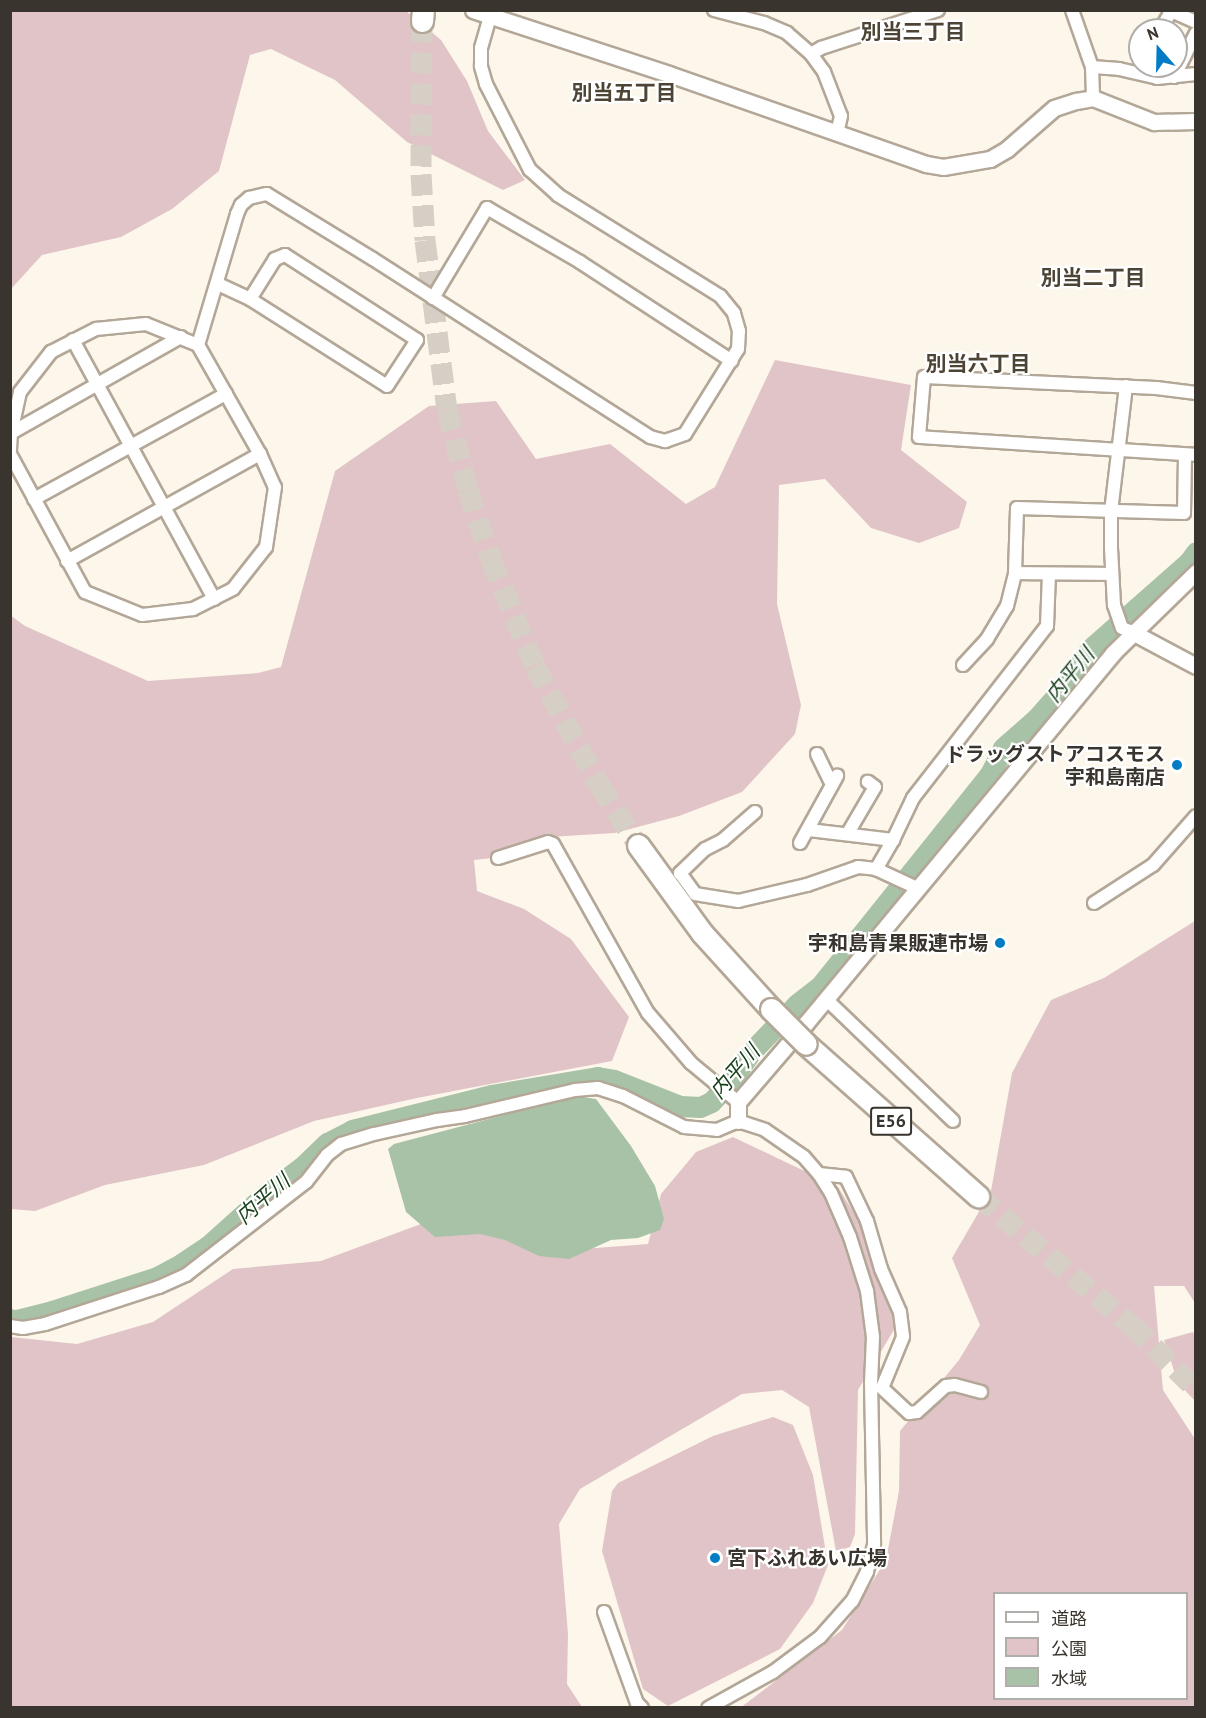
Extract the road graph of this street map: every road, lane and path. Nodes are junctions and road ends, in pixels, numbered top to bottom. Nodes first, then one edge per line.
1 (473, 10) edge
2 (714, 10) edge
3 (938, 10) edge
4 (1072, 10) edge
5 (1171, 11) edge
6 (490, 16) junction
7 (1196, 22) edge
8 (1196, 33) edge
9 (1188, 49) edge
10 (811, 54) junction
11 (1092, 67) junction
12 (1128, 68) edge
13 (1093, 98) junction
14 (1196, 121) edge
15 (837, 133) junction
16 (218, 284) junction
17 (433, 298) junction
18 (250, 299) junction
19 (181, 338) junction
20 (73, 340) junction
21 (198, 345) junction
22 (732, 362) junction
23 (96, 385) junction
24 (1125, 386) junction
25 (1196, 393) edge
26 (226, 394) junction
27 (11, 433) edge
28 (129, 446) junction
29 (1118, 449) junction
30 (10, 452) edge
31 (260, 454) junction
32 (1190, 455) edge
33 (34, 499) junction
34 (164, 507) junction
35 (1111, 512) junction
36 (68, 561) junction
37 (1196, 572) edge
38 (1015, 573) junction
39 (1049, 574) junction
40 (1112, 574) junction
41 (214, 599) junction
42 (1127, 630) junction
43 (963, 664) dead end
44 (1196, 666) edge
45 (817, 754) dead end
46 (867, 782) dead end
47 (755, 812) dead end
48 (1196, 816) edge
49 (809, 830) junction
50 (848, 833) junction
51 (893, 840) junction
52 (800, 843) dead end
53 (638, 845) tunnel mouth
54 (498, 858) dead end
55 (882, 872) junction
56 (912, 885) junction
57 (1094, 903) dead end
58 (826, 999) junction
59 (734, 1099) junction
60 (738, 1121) junction
61 (953, 1122) dead end
62 (819, 1174) junction
63 (978, 1196) tunnel mouth
64 (10, 1326) edge
65 (981, 1392) dead end
66 (604, 1612) dead end
67 (642, 1707) edge
68 (708, 1707) edge

1 - 6 street
2 - 10 street
3 - 10 street
4 - 11 street
5 - 7 street
6 - 15 street
6 - 22 street
8 - 9 street
10 - 15 street
11 - 12 street
11 - 13 street
13 - 14 street
13 - 15 street
16 - 17 street
16 - 18 street
16 - 21 street
17 - 22 street
17 - 22 street
18 - 18 street
19 - 20 street
19 - 21 street
19 - 23 street
20 - 23 street
20 - 27 street
21 - 26 street
23 - 27 street
23 - 28 street
24 - 25 street
24 - 29 street
24 - 29 street
26 - 28 street
26 - 31 street
27 - 30 street
28 - 33 street
28 - 34 street
29 - 32 street
29 - 35 street
30 - 33 street
31 - 34 street
31 - 41 street
32 - 35 street
33 - 36 street
34 - 36 street
34 - 41 street
35 - 38 street
35 - 40 street
36 - 41 street
37 - 42 street
38 - 39 street
38 - 43 street
39 - 40 street
39 - 51 street
40 - 42 street
42 - 44 street
42 - 56 street
45 - 49 street
46 - 50 street
47 - 55 street
48 - 57 street
49 - 50 street
49 - 52 street
50 - 51 street
51 - 55 street
53 - 63 highway, E56, bridge
54 - 59 street
55 - 56 street
56 - 58 street
58 - 59 street
58 - 61 street
59 - 60 street
60 - 62 street
60 - 64 street
62 - 65 street
62 - 68 street
66 - 67 street

